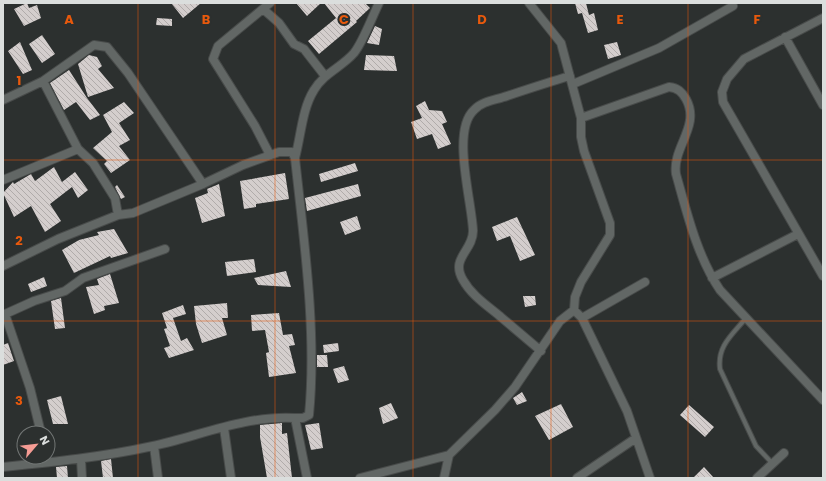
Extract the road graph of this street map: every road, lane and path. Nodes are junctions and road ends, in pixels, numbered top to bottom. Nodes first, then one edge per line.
1 (270, 3) edge
2 (379, 3) edge
3 (530, 3) edge
4 (732, 6) dead end
5 (263, 9) junction
6 (823, 18) edge
7 (785, 37) junction
8 (325, 76) junction
9 (571, 80) junction
10 (43, 81) junction
11 (3, 100) edge
12 (823, 105) edge
13 (581, 118) junction
14 (78, 149) junction
15 (270, 155) junction
16 (295, 158) junction
17 (3, 180) edge
18 (203, 184) junction
19 (118, 216) junction
20 (798, 234) junction
21 (166, 249) dead end
22 (3, 266) edge
23 (823, 276) edge
24 (712, 278) junction
25 (645, 282) dead end
26 (574, 310) junction
27 (4, 314) edge
28 (747, 317) junction
29 (582, 318) junction
30 (541, 351) junction
31 (823, 400) edge
32 (295, 418) junction
33 (39, 425) edge
34 (224, 428) junction
35 (636, 438) junction
36 (154, 446) junction
37 (784, 453) dead end
38 (448, 455) junction
39 (81, 459) junction
40 (56, 460) edge
41 (773, 464) junction
42 (16, 465) edge
43 (3, 467) edge
44 (82, 478) edge
45 (158, 478) edge
46 (231, 478) edge
47 (307, 478) edge
48 (360, 478) edge
49 (444, 478) edge
50 (577, 478) edge
51 (650, 478) edge
52 (757, 478) edge

1 - 5 street
2 - 8 street
3 - 9 street
4 - 9 street
5 - 8 street
5 - 15 street
6 - 7 street
7 - 12 street
7 - 20 street
8 - 16 street
9 - 13 street
9 - 30 street
10 - 11 street
10 - 14 street
10 - 18 street
13 - 24 street
13 - 26 street
14 - 17 street
14 - 19 street
15 - 16 street
15 - 18 street
16 - 32 street
18 - 19 street
19 - 22 street
20 - 23 street
20 - 24 street
21 - 27 street
24 - 28 street
25 - 29 street
26 - 29 street
26 - 30 street
27 - 33 street
28 - 31 street
28 - 41 lane
29 - 35 street
30 - 38 street
32 - 34 street
32 - 47 street
34 - 36 street
34 - 46 street
35 - 50 street
35 - 51 street
36 - 39 street
36 - 45 street
37 - 41 street
38 - 48 street
38 - 49 street
39 - 40 street
39 - 44 street
41 - 52 street
42 - 43 street

